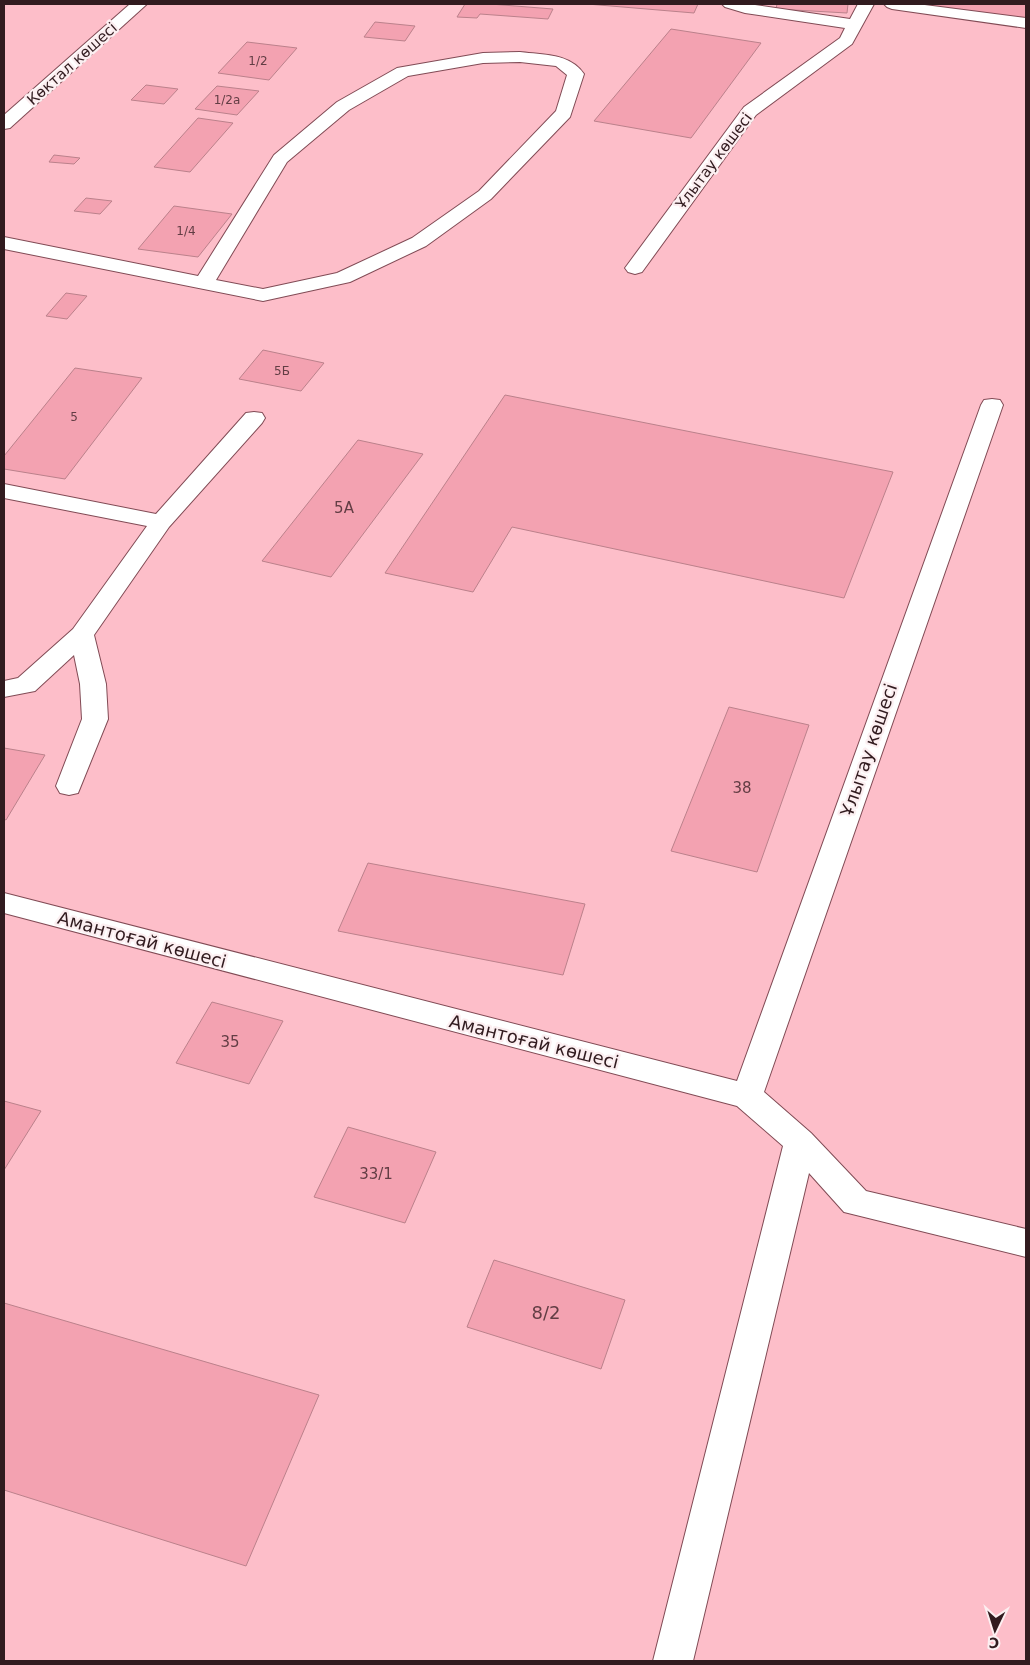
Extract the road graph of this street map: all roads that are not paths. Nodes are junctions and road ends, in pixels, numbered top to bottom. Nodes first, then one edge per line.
1 (139, 4) edge
2 (730, 4) edge
3 (866, 4) edge
4 (892, 4) edge
5 (1026, 23) edge
6 (855, 25) junction
7 (4, 124) edge
8 (4, 243) edge
9 (635, 268) dead end
10 (204, 283) junction
11 (992, 405) dead end
12 (254, 418) dead end
13 (13, 493) edge
14 (4, 511) edge
15 (161, 522) junction
16 (82, 635) junction
17 (4, 688) edge
18 (69, 786) dead end
19 (4, 903) edge
20 (747, 1096) junction
21 (800, 1142) junction
22 (1026, 1243) edge
23 (673, 1661) edge

1 - 7 street, Көктал көшесі
2 - 6 street
3 - 6 street, Ұлытау көшесі
4 - 5 street
6 - 9 street, Ұлытау көшесі
8 - 10 street
10 - 10 street
11 - 20 street, Ұлытау көшесі
12 - 15 street
13 - 14 street
13 - 15 street
15 - 16 street
16 - 17 street
16 - 18 street
19 - 20 street, Амантоғай көшесі
20 - 21 street, Амантоғай көшесі
21 - 22 street, Амантоғай көшесі
21 - 23 street

